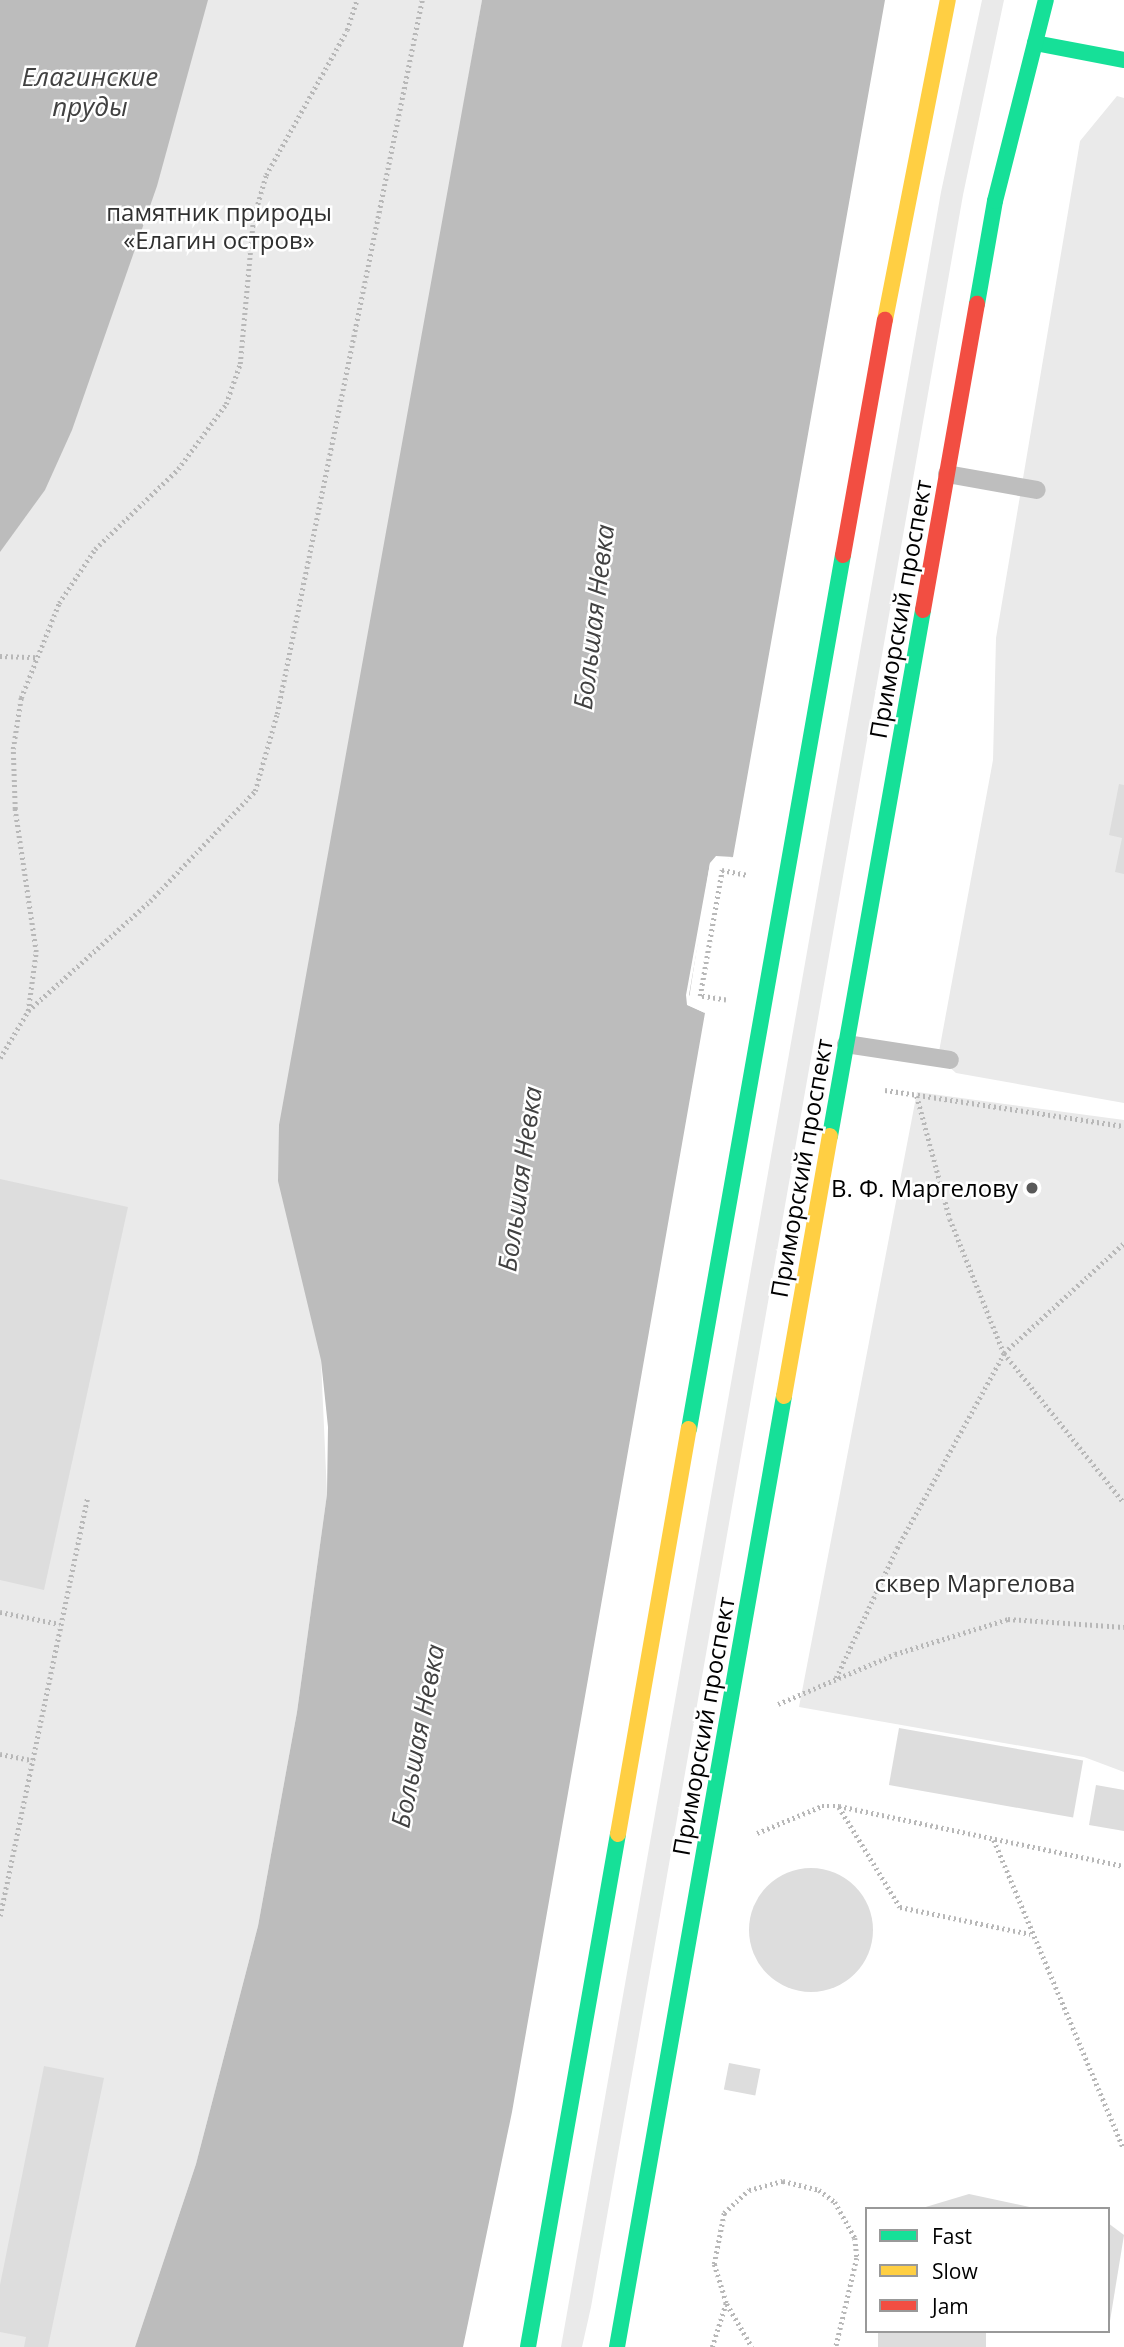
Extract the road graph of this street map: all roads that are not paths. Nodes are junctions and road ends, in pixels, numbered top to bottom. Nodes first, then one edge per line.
1 (948, 0) edge
2 (1046, 0) edge
3 (1035, 43) junction
4 (1124, 60) edge
5 (947, 474) junction
6 (1037, 490) dead end
7 (846, 1044) junction
8 (950, 1060) dead end
9 (528, 2347) edge
10 (617, 2347) edge

1 - 9 main road
2 - 3 main road, Приморский проспект
3 - 4 main road
3 - 5 main road, Приморский проспект
5 - 6 lane
5 - 7 main road, Приморский проспект
7 - 8 lane
7 - 10 main road, Приморский проспект

